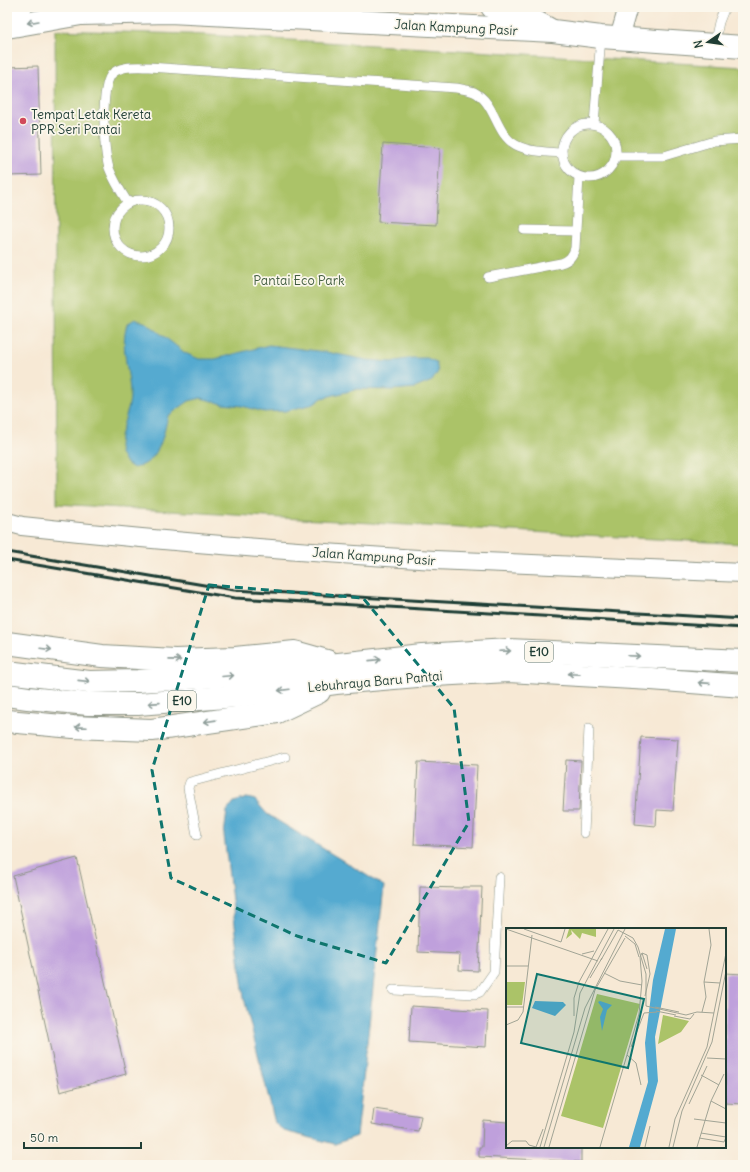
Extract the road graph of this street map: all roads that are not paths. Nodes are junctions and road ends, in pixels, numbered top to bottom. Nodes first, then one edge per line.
1 (21, 7) edge
2 (143, 7) edge
3 (492, 7) edge
4 (628, 7) edge
5 (725, 7) edge
6 (7, 10) edge
7 (182, 11) edge
8 (7, 26) edge
9 (553, 31) junction
10 (610, 38) junction
11 (714, 45) junction
12 (743, 46) edge
13 (594, 124) junction
14 (743, 139) edge
15 (562, 153) junction
16 (616, 156) junction
17 (579, 177) junction
18 (128, 203) junction
19 (524, 230) dead end
20 (576, 231) junction
21 (488, 276) dead end
22 (7, 522) edge
23 (743, 573) edge
24 (7, 643) edge
25 (743, 661) edge
26 (7, 672) edge
27 (336, 674) junction
28 (743, 686) edge
29 (17, 697) edge
30 (7, 721) edge
31 (589, 728) dead end
32 (285, 757) dead end
33 (584, 833) dead end
34 (196, 835) dead end
35 (499, 878) dead end
36 (393, 990) dead end

1 - 6 main road
2 - 7 main road
3 - 9 main road
4 - 10 street
5 - 11 lane
7 -> 8 main road
7 - 9 main road, Jalan Kampung Pasir
9 - 10 main road, Jalan Kampung Pasir
10 - 11 main road, Jalan Kampung Pasir
10 - 13 lane
11 - 12 main road, Jalan Kampung Pasir
13 - 15 lane
13 - 16 lane
14 - 16 lane
15 - 17 lane
15 - 18 lane
16 - 17 lane
17 - 20 lane
18 - 18 lane
19 - 20 lane
20 - 21 lane
22 - 23 street, Jalan Kampung Pasir
24 -> 27 main road
27 -> 25 main road, Lebuhraya Baru Pantai / E10
26 -> 27 main road, Lebuhraya Baru Pantai / E10
28 -> 27 main road, Lebuhraya Baru Pantai / E10
27 -> 29 main road, Lebuhraya Baru Pantai / E10
27 -> 30 main road
31 - 33 lane
32 - 34 lane
35 - 36 lane

